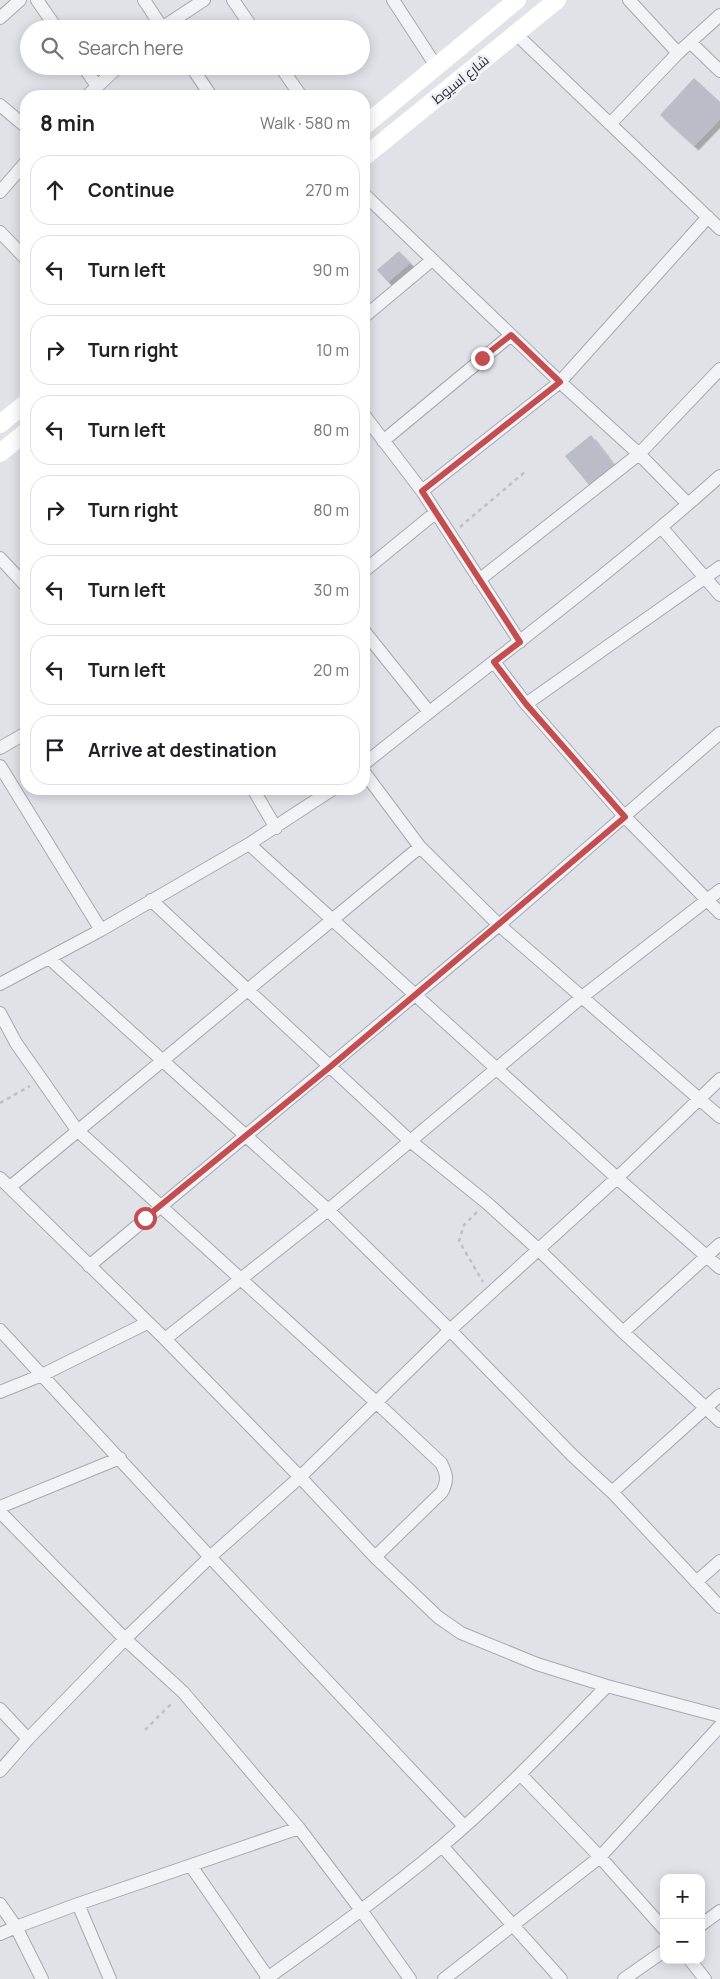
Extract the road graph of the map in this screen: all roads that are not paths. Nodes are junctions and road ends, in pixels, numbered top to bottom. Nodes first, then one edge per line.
1 (20, 0) edge
2 (37, 0) edge
3 (144, 0) edge
4 (204, 0) edge
5 (233, 0) edge
6 (393, 0) edge
7 (557, 0) edge
8 (629, 0) edge
9 (514, 1) edge
10 (720, 15) edge
11 (0, 18) edge
12 (51, 20) edge
13 (157, 20) edge
14 (174, 20) edge
15 (247, 20) edge
16 (516, 34) junction
17 (690, 42) junction
18 (678, 53) junction
19 (436, 66) junction
20 (720, 71) edge
21 (89, 75) edge
22 (109, 75) edge
23 (197, 75) edge
24 (286, 75) edge
25 (97, 86) junction
26 (93, 90) edge
27 (207, 90) edge
28 (297, 90) edge
29 (0, 106) edge
30 (370, 121) edge
31 (20, 122) edge
32 (610, 124) junction
33 (370, 152) edge
34 (20, 169) edge
35 (0, 192) edge
36 (370, 200) edge
37 (708, 217) junction
38 (720, 229) edge
39 (0, 232) edge
40 (20, 253) edge
41 (432, 260) junction
42 (370, 312) edge
43 (511, 335) junction
44 (720, 369) edge
45 (560, 382) junction
46 (20, 407) edge
47 (4, 416) edge
48 (370, 431) edge
49 (20, 437) edge
50 (382, 441) junction
51 (0, 454) edge
52 (638, 454) junction
53 (720, 476) edge
54 (422, 491) junction
55 (688, 504) junction
56 (435, 513) junction
57 (661, 527) junction
58 (0, 558) edge
59 (370, 566) edge
60 (720, 567) edge
61 (705, 577) junction
62 (20, 580) edge
63 (479, 580) junction
64 (720, 595) edge
65 (370, 638) edge
66 (520, 642) junction
67 (494, 662) junction
68 (526, 704) junction
69 (429, 712) junction
70 (720, 733) edge
71 (20, 736) edge
72 (0, 748) edge
73 (370, 759) edge
74 (0, 766) edge
75 (370, 780) edge
76 (257, 795) edge
77 (324, 795) edge
78 (625, 817) junction
79 (276, 828) junction
80 (249, 844) junction
81 (420, 847) junction
82 (720, 890) edge
83 (152, 900) junction
84 (707, 900) junction
85 (720, 913) edge
86 (332, 921) junction
87 (499, 925) junction
88 (101, 930) junction
89 (49, 958) junction
90 (0, 984) edge
91 (248, 990) junction
92 (414, 996) junction
93 (582, 996) junction
94 (0, 1013) edge
95 (162, 1062) junction
96 (330, 1067) junction
97 (496, 1069) junction
98 (720, 1079) edge
99 (699, 1100) junction
100 (720, 1117) edge
101 (77, 1130) junction
102 (246, 1135) junction
103 (410, 1140) junction
104 (617, 1178) junction
105 (5, 1183) edge
106 (160, 1206) junction
107 (328, 1210) junction
108 (720, 1244) edge
109 (539, 1250) junction
110 (707, 1257) junction
111 (89, 1266) junction
112 (720, 1268) edge
113 (240, 1279) junction
114 (147, 1323) junction
115 (0, 1330) edge
116 (450, 1330) junction
117 (623, 1332) junction
118 (165, 1339) junction
119 (42, 1375) junction
120 (0, 1392) edge
121 (720, 1395) edge
122 (377, 1403) junction
123 (705, 1409) junction
124 (720, 1421) edge
125 (120, 1458) junction
126 (300, 1477) junction
127 (612, 1492) junction
128 (0, 1507) edge
129 (0, 1512) edge
130 (210, 1557) junction
131 (375, 1557) junction
132 (720, 1561) edge
133 (696, 1582) junction
134 (720, 1607) edge
135 (125, 1639) junction
136 (607, 1686) junction
137 (0, 1709) edge
138 (720, 1716) edge
139 (720, 1726) edge
140 (28, 1739) junction
141 (0, 1771) edge
142 (520, 1774) junction
143 (464, 1826) junction
144 (299, 1828) junction
145 (442, 1846) junction
146 (600, 1857) junction
147 (191, 1866) junction
148 (0, 1904) edge
149 (78, 1904) junction
150 (362, 1910) junction
151 (720, 1911) edge
152 (705, 1921) edge
153 (513, 1925) junction
154 (660, 1925) edge
155 (16, 1926) junction
156 (0, 1934) edge
157 (660, 1954) edge
158 (693, 1964) edge
159 (268, 1978) edge
160 (42, 1979) edge
161 (110, 1979) edge
162 (410, 1979) edge
163 (444, 1979) edge
164 (561, 1979) edge
165 (624, 1979) edge
166 (705, 1979) edge

1 - 11 street
2 - 12 street
3 - 13 street
4 - 14 street
5 - 15 street
6 - 19 street
7 - 16 street, شارع اسيوط
8 - 18 street
9 - 19 street, شارع اسيوط
10 - 17 street
16 - 32 street
16 - 33 street, شارع اسيوط
17 - 18 street
17 - 20 street
18 - 32 street
19 - 30 street, شارع اسيوط
21 - 25 street
22 - 25 street
23 - 27 street
24 - 28 street
25 - 26 street
29 - 31 street
32 - 37 street
34 - 35 street
36 - 41 street
37 - 38 street
37 - 45 street
39 - 40 street
41 - 42 street
41 - 43 street
43 - 45 street
43 - 50 street
44 - 52 street
45 - 52 street
45 - 54 street
46 - 47 street
48 - 50 street
49 - 51 street
50 - 54 street
52 - 55 street
52 - 63 street
53 - 55 street
54 - 56 street
55 - 57 street
56 - 59 street
56 - 63 street
57 - 61 street
57 - 66 street
58 - 62 street
60 - 61 street
61 - 64 street
61 - 68 street
63 - 66 street
65 - 69 street
66 - 67 street
67 - 68 street
67 - 69 street
68 - 78 street
69 - 73 street
70 - 78 street
71 - 72 street
74 - 88 street
75 - 81 street
76 - 79 street
77 - 79 street
78 - 84 street
78 - 87 street
79 - 80 street
80 - 83 street
80 - 86 street
81 - 86 street
81 - 87 street
82 - 84 street
83 - 88 street
83 - 91 street
84 - 85 street
84 - 93 street
86 - 91 street
86 - 92 street
87 - 92 street
87 - 93 street
88 - 89 street
89 - 90 street
89 - 95 street
91 - 95 street
91 - 96 street
92 - 96 street
92 - 97 street
93 - 97 street
93 - 99 street
94 - 101 street
95 - 101 street
95 - 102 street
96 - 102 street
96 - 103 street
97 - 103 street
97 - 104 street
98 - 99 street
99 - 100 street
99 - 104 street
101 - 105 street
101 - 106 street
102 - 106 street
102 - 107 street
103 - 107 street
103 - 109 street
104 - 109 street
104 - 110 street
105 - 111 street
106 - 111 street
106 - 113 street
107 - 113 street
107 - 116 street
108 - 110 street
109 - 116 street
109 - 117 street
110 - 112 street
110 - 117 street
111 - 114 street
113 - 118 street
113 - 122 street
114 - 118 street
114 - 119 street
115 - 119 street
116 - 122 street
116 - 127 street
117 - 123 street
118 - 126 street
119 - 120 street
119 - 125 street
121 - 123 street
122 - 126 street
122 - 131 street
123 - 124 street
123 - 127 street
125 - 128 street
125 - 130 street
126 - 130 street
126 - 131 street
127 - 133 street
129 - 135 street
130 - 135 street
130 - 143 street
131 - 136 street
132 - 133 street
133 - 134 street
135 - 140 street
135 - 144 street
136 - 138 street
136 - 142 street
137 - 140 street
139 - 146 street
140 - 141 street
142 - 143 street
142 - 146 street
143 - 145 street
144 - 147 street
144 - 150 street
145 - 150 street
145 - 153 street
146 - 153 street
146 - 154 street
147 - 149 street
147 - 159 street
148 - 155 street
149 - 155 street
149 - 161 street
150 - 159 street
150 - 162 street
151 - 152 street
153 - 163 street
153 - 164 street
155 - 156 street
155 - 160 street
157 - 165 street
158 - 166 street

